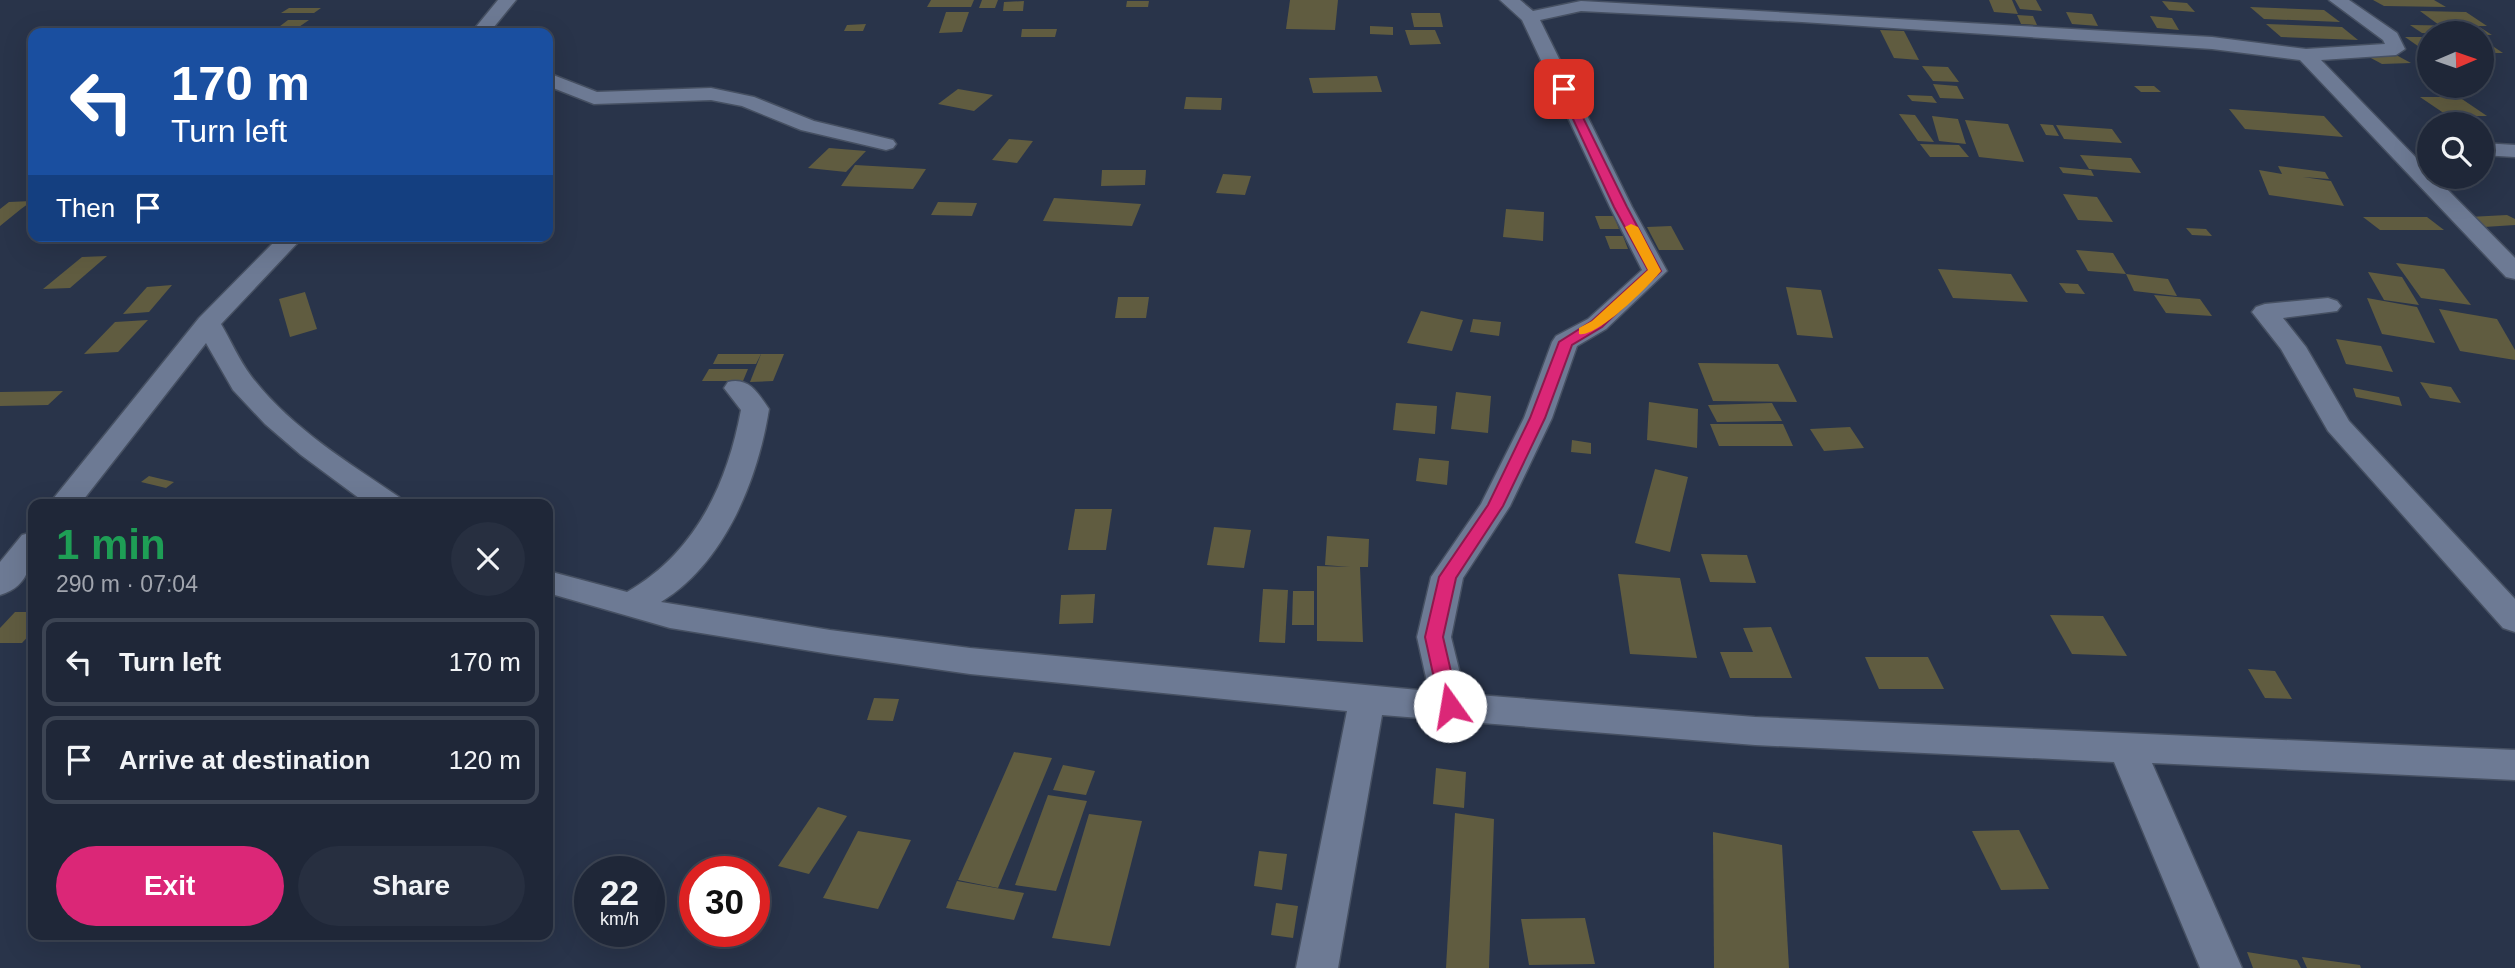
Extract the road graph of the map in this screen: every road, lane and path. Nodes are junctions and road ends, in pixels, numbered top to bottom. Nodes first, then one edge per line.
1 (507, 0) edge
2 (1509, 0) edge
3 (2338, 0) edge
4 (1530, 18) junction
5 (484, 28) edge
6 (2306, 55) junction
7 (553, 81) edge
8 (886, 144) dead end
9 (2393, 146) junction
10 (2417, 147) dead end
11 (2494, 149) edge
12 (2515, 150) edge
13 (287, 242) edge
14 (2515, 272) edge
15 (2328, 306) dead end
16 (208, 323) junction
17 (738, 388) dead end
18 (68, 499) edge
19 (381, 499) edge
20 (28, 548) edge
21 (0, 583) edge
22 (553, 583) edge
23 (629, 606) junction
24 (2515, 620) edge
25 (1367, 700) junction
26 (1450, 706) junction
27 (2127, 748) junction
28 (2515, 765) edge
29 (1317, 968) edge
30 (2221, 968) edge

1 - 5 street
2 - 4 street
3 - 6 street
4 - 6 street
4 - 26 street
6 - 9 street
7 - 8 street
9 - 10 street
9 - 14 street
11 - 12 street
13 - 16 street
15 - 24 street
16 - 18 street
16 - 19 street
17 - 23 street
20 - 21 street
22 - 23 street
23 - 25 street
25 - 26 street
25 - 29 street
26 - 27 street
27 - 28 street
27 - 30 street

